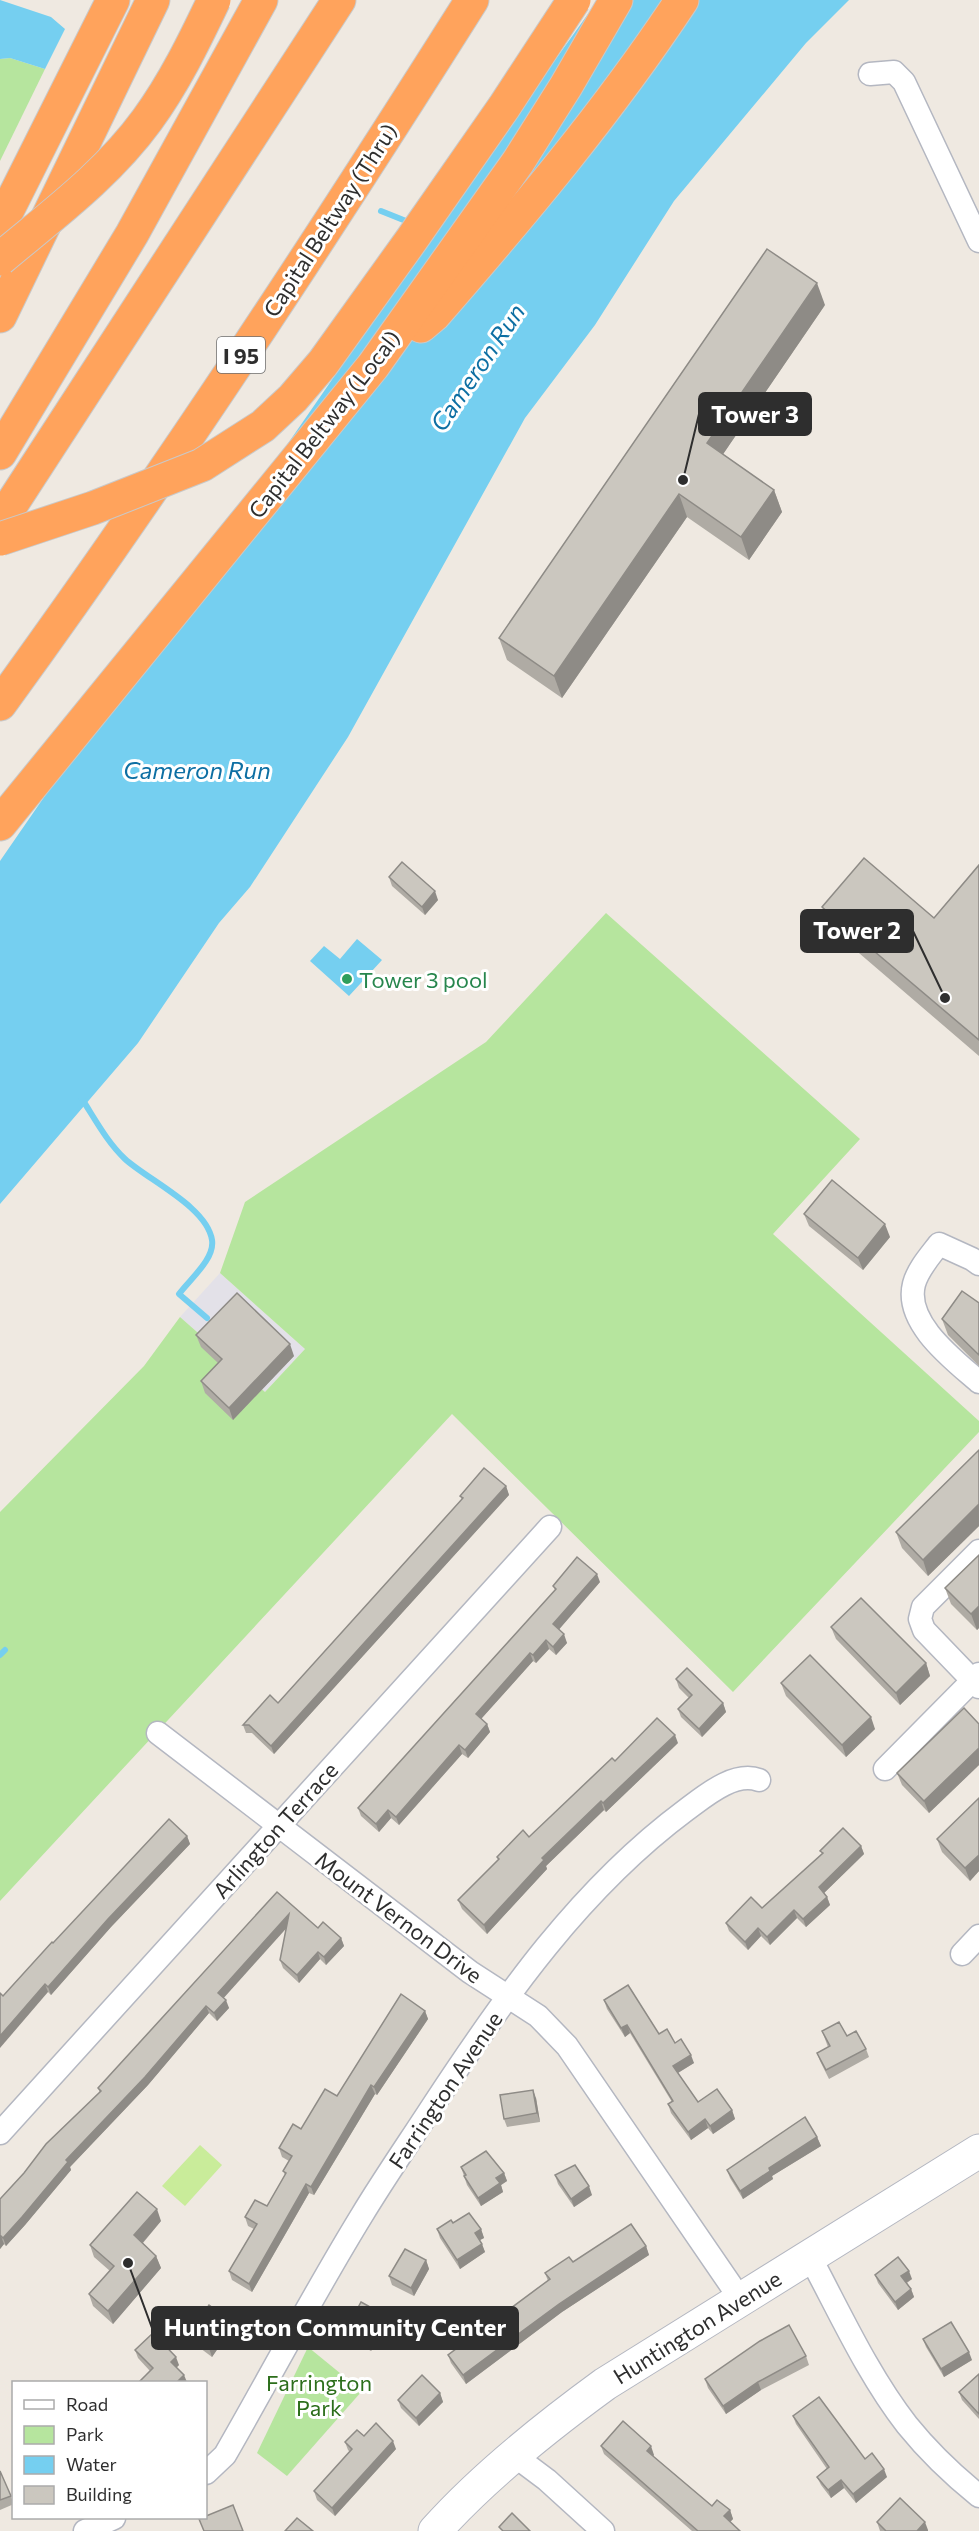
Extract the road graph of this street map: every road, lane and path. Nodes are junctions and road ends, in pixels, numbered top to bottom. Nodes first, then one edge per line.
1 (153, 0) edge
2 (214, 0) edge
3 (261, 0) edge
4 (339, 0) edge
5 (472, 0) edge
6 (574, 0) edge
7 (616, 0) edge
8 (682, 0) edge
9 (111, 2) edge
10 (870, 74) dead end
11 (0, 225) edge
12 (979, 241) edge
13 (0, 259) edge
14 (0, 316) edge
15 (373, 366) junction
16 (0, 453) edge
17 (0, 522) edge
18 (0, 539) edge
19 (0, 704) edge
20 (0, 824) edge
21 (979, 1264) edge
22 (979, 1382) edge
23 (550, 1527) dead end
24 (979, 1551) edge
25 (977, 1681) edge
26 (158, 1733) dead end
27 (885, 1769) dead end
28 (759, 1780) dead end
29 (279, 1826) junction
30 (979, 1936) edge
31 (962, 1954) dead end
32 (507, 1997) junction
33 (0, 2133) edge
34 (979, 2151) edge
35 (810, 2257) junction
36 (741, 2300) junction
37 (515, 2456) junction
38 (207, 2472) edge
39 (979, 2496) edge
40 (110, 2519) edge
41 (85, 2531) edge
42 (435, 2531) edge
43 (603, 2531) edge

1 - 14 highway
2 - 13 highway, bridge
3 - 16 highway
4 - 17 highway
5 - 19 highway, Capital Beltway (Thru) / I 95
6 - 18 highway, bridge
7 - 15 highway, Capital Beltway (Local)
8 - 15 highway
9 - 11 highway
10 - 12 street
15 - 20 highway, Capital Beltway (Local)
21 - 22 street
23 - 29 street, Arlington Terrace
24 - 25 street
25 - 27 street
26 - 29 street, Mount Vernon Drive
28 - 32 street, Farrington Avenue
29 - 32 street, Mount Vernon Drive
29 - 33 street, Arlington Terrace
30 - 31 street
32 - 36 street, Mount Vernon Drive
32 - 38 street, Farrington Avenue
34 - 35 main road, Huntington Avenue
35 - 36 main road, Huntington Avenue
35 - 39 street
36 - 37 main road, Huntington Avenue
37 - 42 main road, Huntington Avenue
37 - 43 street
40 - 41 street

